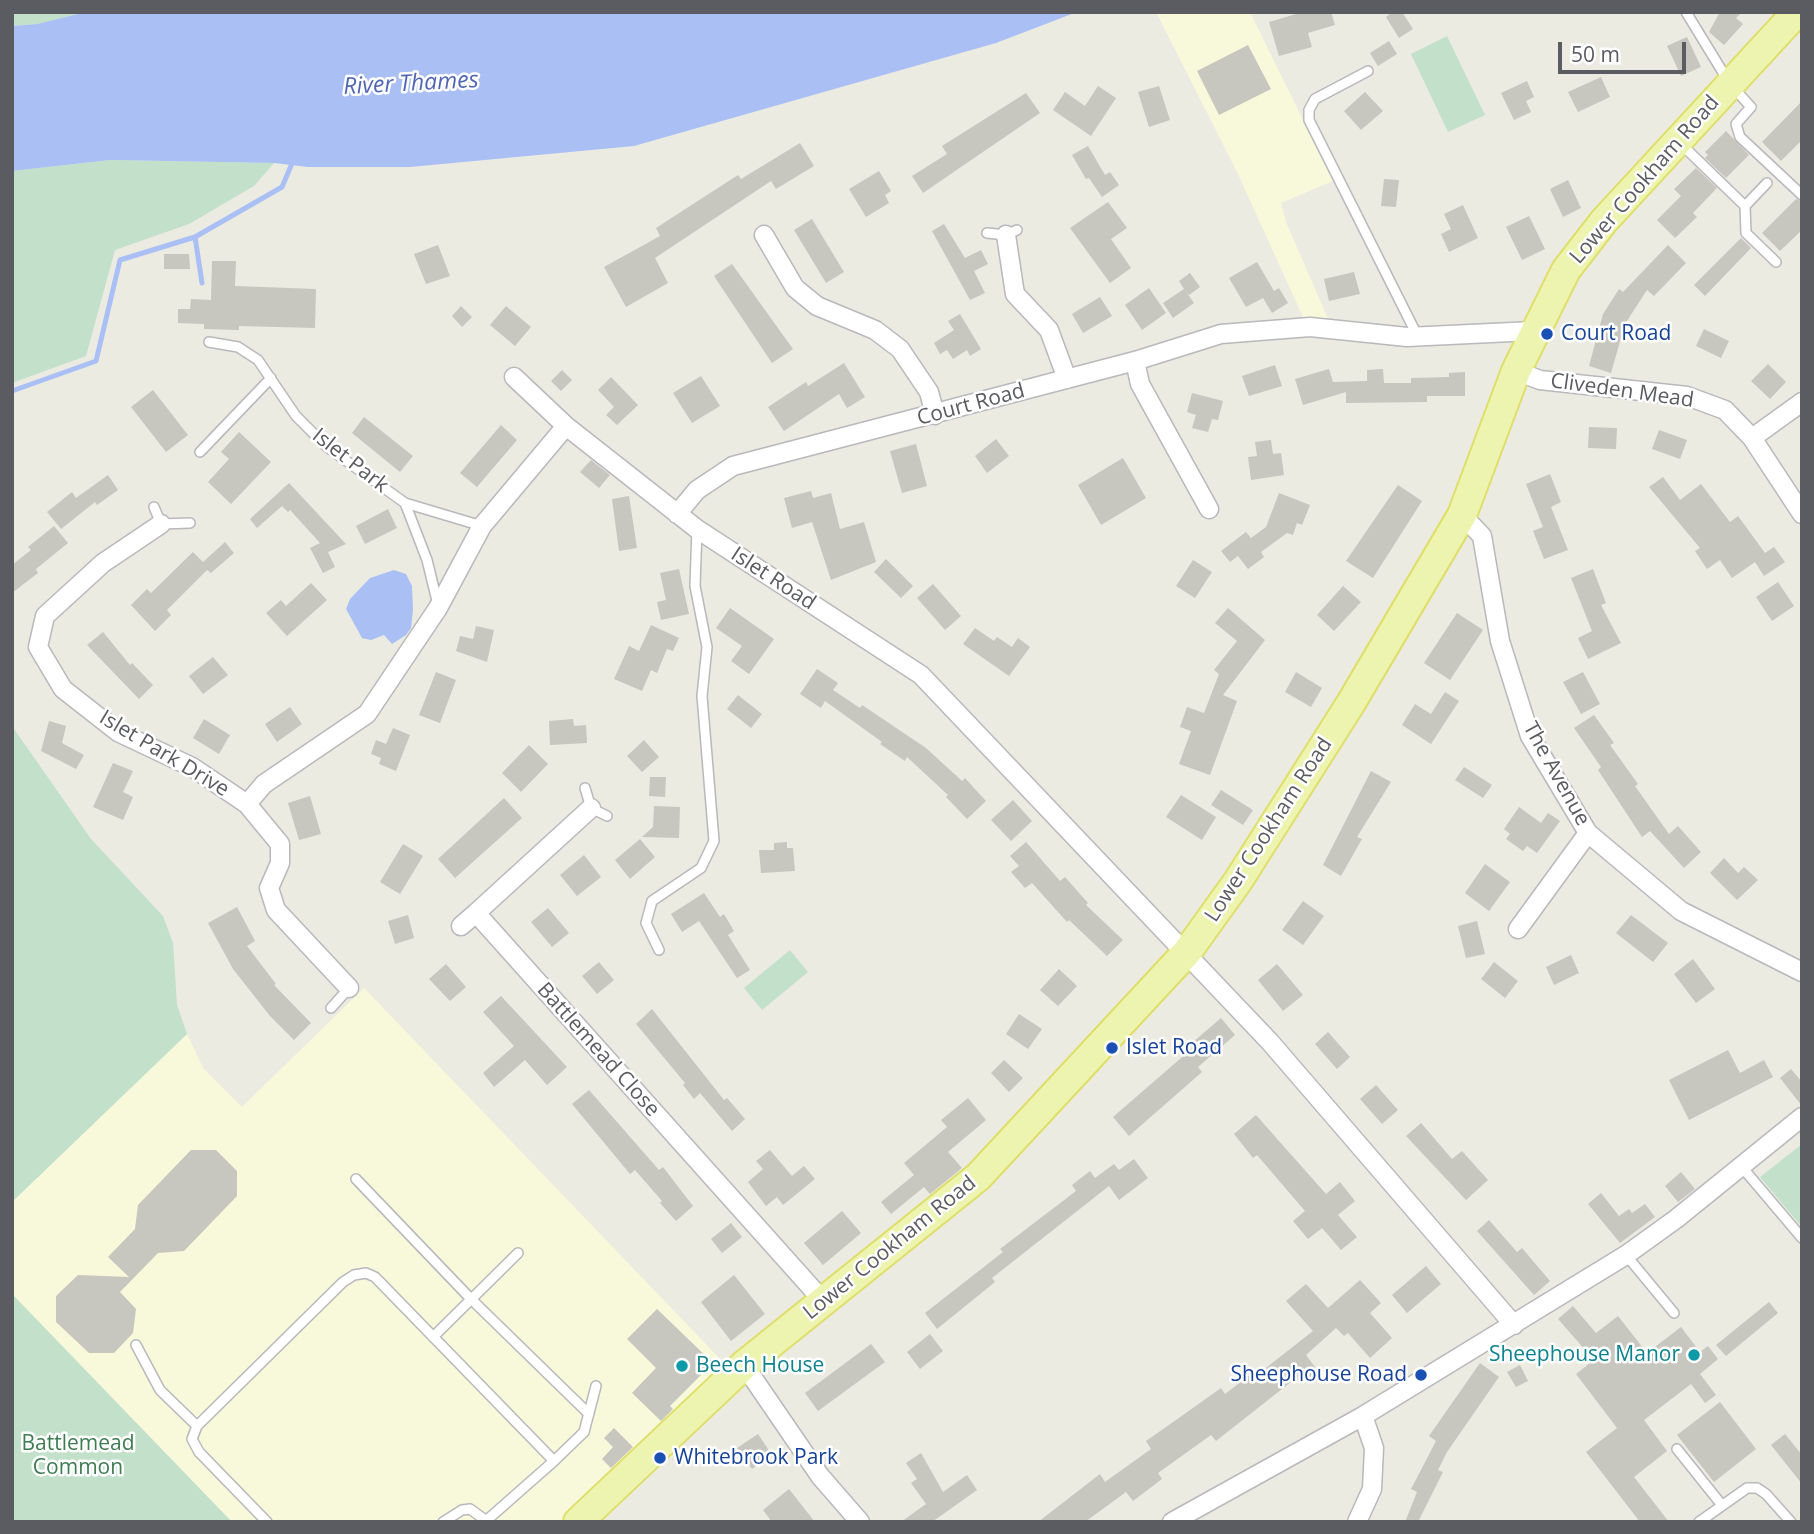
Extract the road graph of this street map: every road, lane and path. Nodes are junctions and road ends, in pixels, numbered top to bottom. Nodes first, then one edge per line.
1 (1685, 12) edge
2 (1797, 12) edge
3 (1368, 71) dead end
4 (1730, 84) junction
5 (1677, 141) junction
6 (1766, 183) dead end
7 (1802, 195) edge
8 (1745, 205) junction
9 (1011, 232) joint
10 (987, 233) dead end
11 (765, 235) dead end
12 (1776, 262) dead end
13 (1533, 331) junction
14 (1418, 337) junction
15 (209, 342) dead end
16 (1135, 361) junction
17 (1516, 371) junction
18 (514, 377) dead end
19 (271, 378) junction
20 (1067, 379) junction
21 (1802, 402) edge
22 (935, 415) junction
23 (566, 426) junction
24 (1752, 438) junction
25 (200, 452) dead end
26 (405, 503) junction
27 (1209, 509) dead end
28 (677, 514) junction
29 (1802, 514) edge
30 (158, 515) joint
31 (1462, 515) junction
32 (190, 523) dead end
33 (482, 526) junction
34 (697, 529) junction
35 (438, 608) junction
36 (585, 788) dead end
37 (247, 804) junction
38 (591, 808) junction
39 (607, 816) dead end
40 (1588, 832) junction
41 (476, 913) junction
42 (461, 926) dead end
43 (1518, 929) dead end
44 (659, 950) dead end
45 (1187, 952) junction
46 (1802, 972) edge
47 (349, 988) joint
48 (331, 1008) dead end
49 (1802, 1116) edge
50 (1741, 1166) junction
51 (356, 1179) dead end
52 (1802, 1238) edge
53 (518, 1253) dead end
54 (1626, 1255) junction
55 (470, 1298) junction
56 (825, 1303) junction
57 (1674, 1313) dead end
58 (1514, 1325) junction
59 (433, 1336) junction
60 (136, 1345) dead end
61 (744, 1365) junction
62 (596, 1386) dead end
63 (589, 1415) junction
64 (1363, 1416) junction
65 (197, 1426) junction
66 (1677, 1449) dead end
67 (554, 1461) junction
68 (1721, 1504) junction
69 (487, 1521) edge
70 (267, 1522) edge
71 (443, 1522) edge
72 (578, 1522) edge
73 (860, 1522) edge
74 (1172, 1522) edge
75 (1357, 1522) edge
76 (1699, 1522) edge
77 (1791, 1522) edge

1 - 4 lane
2 - 4 main road, Lower Cookham Road
3 - 14 lane
4 - 5 main road, Lower Cookham Road
4 - 7 lane
5 - 8 lane
5 - 13 main road, Lower Cookham Road
6 - 8 lane
8 - 12 lane
9 - 10 lane
9 - 20 street
11 - 22 street
13 - 14 street, Court Road
13 - 17 main road, Lower Cookham Road
14 - 16 street, Court Road
15 - 19 lane, Islet Park
16 - 20 street, Court Road
16 - 27 street
17 - 24 street, Cliveden Mead
17 - 31 main road, Lower Cookham Road
18 - 23 street, Islet Road
19 - 25 lane
19 - 26 lane, Islet Park
20 - 22 street, Court Road
21 - 24 street
22 - 28 street, Court Road
23 - 28 street, Islet Road
23 - 33 street
24 - 29 street, Cliveden Mead
26 - 33 lane, Islet Park
26 - 35 lane
28 - 34 street, Islet Road
30 - 32 lane
30 - 37 street, Islet Park Drive
31 - 40 street, The Avenue
31 - 45 main road, Lower Cookham Road
33 - 35 street
34 - 44 lane
34 - 45 street, Islet Road
35 - 37 street, Islet Park Drive
36 - 38 lane
37 - 47 street, Islet Park Drive
38 - 39 lane
38 - 41 street
40 - 43 street
40 - 46 street, The Avenue
41 - 42 street
41 - 56 street, Battlemead Close
45 - 56 main road, Lower Cookham Road
45 - 58 street, Islet Road
47 - 48 lane
49 - 50 street
50 - 52 lane
50 - 54 street
51 - 55 lane
53 - 55 lane
54 - 57 lane
54 - 58 street
55 - 59 lane
55 - 63 lane
56 - 61 main road, Lower Cookham Road
58 - 64 street
59 - 65 lane
59 - 67 lane
60 - 65 lane
61 - 72 main road, Lower Cookham Road
61 - 73 street
62 - 63 lane
63 - 67 lane
64 - 74 street
64 - 75 street
65 - 70 lane
66 - 68 lane
67 - 69 lane
68 - 76 lane
68 - 77 lane
69 - 71 lane

